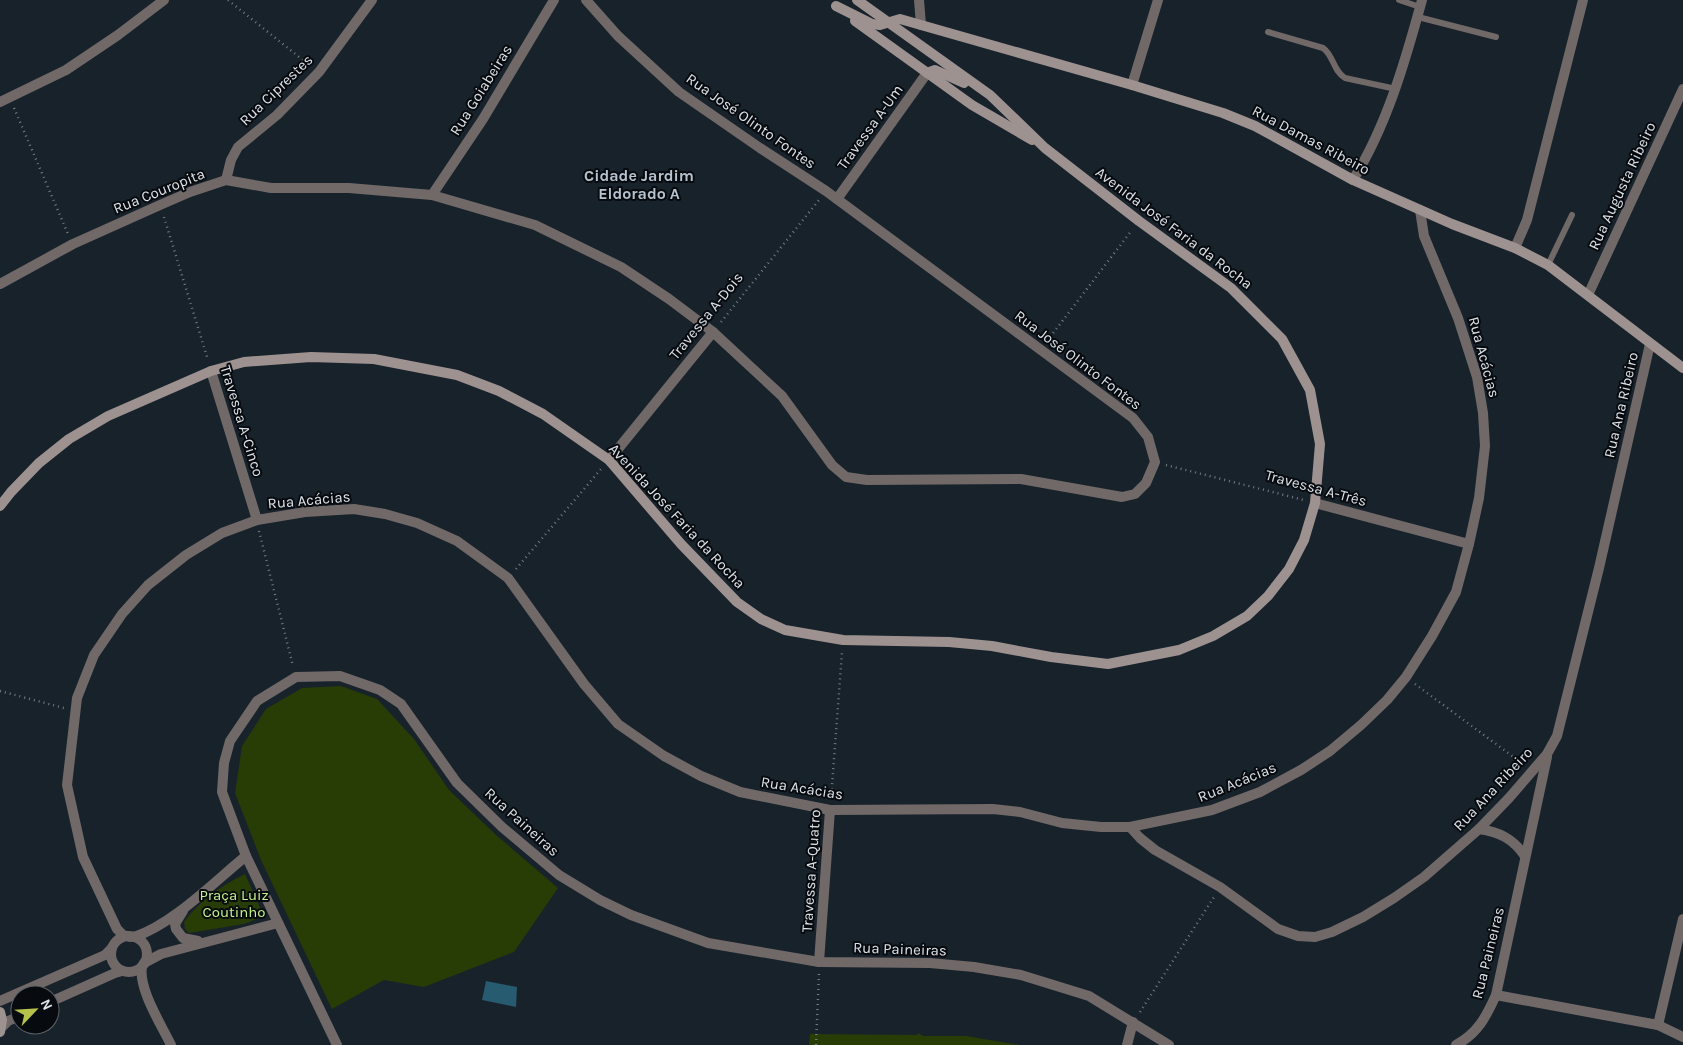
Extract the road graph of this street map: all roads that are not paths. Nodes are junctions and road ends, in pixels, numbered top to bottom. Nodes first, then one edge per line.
1 (164, 0) edge
2 (372, 0) edge
3 (554, 0) edge
4 (586, 0) edge
5 (857, 0) edge
6 (920, 0) edge
7 (1158, 0) edge
8 (1399, 0) edge
9 (1583, 0) edge
10 (832, 3) edge
11 (1420, 8) edge
12 (888, 22) junction
13 (921, 24) junction
14 (1268, 32) dead end
15 (1496, 37) dead end
16 (927, 73) junction
17 (1132, 85) junction
18 (1396, 89) junction
19 (1683, 90) edge
20 (990, 96) junction
21 (5, 99) edge
22 (1046, 148) junction
23 (226, 180) junction
24 (1353, 180) junction
25 (432, 195) junction
26 (837, 199) junction
27 (1420, 210) junction
28 (1572, 215) dead end
29 (1515, 248) junction
30 (1548, 265) junction
31 (0, 284) edge
32 (1588, 295) junction
33 (713, 332) junction
34 (1650, 344) junction
35 (1683, 368) edge
36 (211, 371) junction
37 (609, 460) junction
38 (1316, 504) junction
39 (0, 506) edge
40 (256, 520) junction
41 (1469, 544) junction
42 (1547, 754) junction
43 (830, 810) junction
44 (1130, 827) junction
45 (1479, 829) junction
46 (246, 856) junction
47 (1525, 856) junction
48 (187, 906) junction
49 (1683, 918) edge
50 (114, 922) junction
51 (278, 923) junction
52 (132, 937) junction
53 (206, 942) junction
54 (113, 947) junction
55 (819, 962) junction
56 (143, 965) junction
57 (124, 971) junction
58 (146, 992) junction
59 (1496, 995) junction
60 (60, 998) edge
61 (0, 1001) edge
62 (0, 1012) edge
63 (10, 1020) edge
64 (1133, 1022) junction
65 (1658, 1025) junction
66 (1, 1029) edge
67 (1683, 1037) edge
68 (171, 1045) edge
69 (337, 1045) edge
70 (1127, 1045) edge
71 (1169, 1045) edge
72 (1456, 1045) edge

1 - 21 street
2 - 23 street, Rua Ciprestes
3 - 25 street, Rua Goiabeiras
4 - 26 street, Rua José Olinto Fontes
5 - 12 street, Avenida José Faria da Rocha
6 - 13 street
7 - 17 street
8 - 11 lane
9 - 29 street
10 - 12 street, Rua Damas Ribeiro
10 - 16 street, Avenida José Faria da Rocha
11 - 15 lane
11 - 18 street
12 - 13 street, Rua Damas Ribeiro
12 - 20 street, Avenida José Faria da Rocha
13 - 17 street, Rua Damas Ribeiro
14 - 18 lane
16 - 20 street
16 - 22 street, Avenida José Faria da Rocha
16 - 26 street, Travessa A-Um
17 - 24 street, Rua Damas Ribeiro
18 - 24 street
19 - 32 street, Rua Augusta Ribeiro
20 - 22 street, Avenida José Faria da Rocha
22 - 38 street, Avenida José Faria da Rocha
23 - 25 street, Rua Couropita
23 - 31 street, Rua Couropita
24 - 27 street, Rua Damas Ribeiro
25 - 33 street
26 - 33 street, Rua José Olinto Fontes
27 - 29 street, Rua Damas Ribeiro
27 - 41 street, Rua Acácias
28 - 30 lane
29 - 30 street, Rua Damas Ribeiro
30 - 32 street, Rua Damas Ribeiro
32 - 34 street, Rua Damas Ribeiro
33 - 37 street, Travessa A-Dois
34 - 35 street, Rua Damas Ribeiro
34 - 42 street, Rua Ana Ribeiro
36 - 37 street, Avenida José Faria da Rocha
36 - 39 street, Avenida José Faria da Rocha
36 - 40 street, Travessa A-Cinco
37 - 38 street, Avenida José Faria da Rocha
38 - 41 street, Travessa A-Três
40 - 43 street, Rua Acácias
40 - 50 street, Rua Acácias
41 - 44 street, Rua Acácias
42 - 45 street, Rua Ana Ribeiro
42 - 47 street, Rua Paineiras
43 - 44 street, Rua Acácias
43 - 55 street, Travessa A-Quatro
44 - 45 street, Rua Ana Ribeiro
45 - 47 street
46 - 48 street
46 - 51 street, Rua Paineiras
46 - 55 street, Rua Paineiras
47 - 59 street, Rua Paineiras
48 - 52 street
48 - 53 street
49 - 65 street
50 - 52 street, Rua Acácias
50 - 54 street, Rua Acácias
51 - 53 street
51 - 69 street, Rua Paineiras
52 - 54 street
52 - 56 street
53 - 56 street
54 - 57 street
54 - 61 street
55 - 64 street, Rua Paineiras
56 - 57 street
56 - 58 street
57 - 58 street
57 - 60 street
58 - 68 street
59 - 65 street
59 - 72 street, Rua Paineiras
62 - 66 street
63 - 66 street
64 - 70 street
64 - 71 street, Rua Paineiras
65 - 67 street

